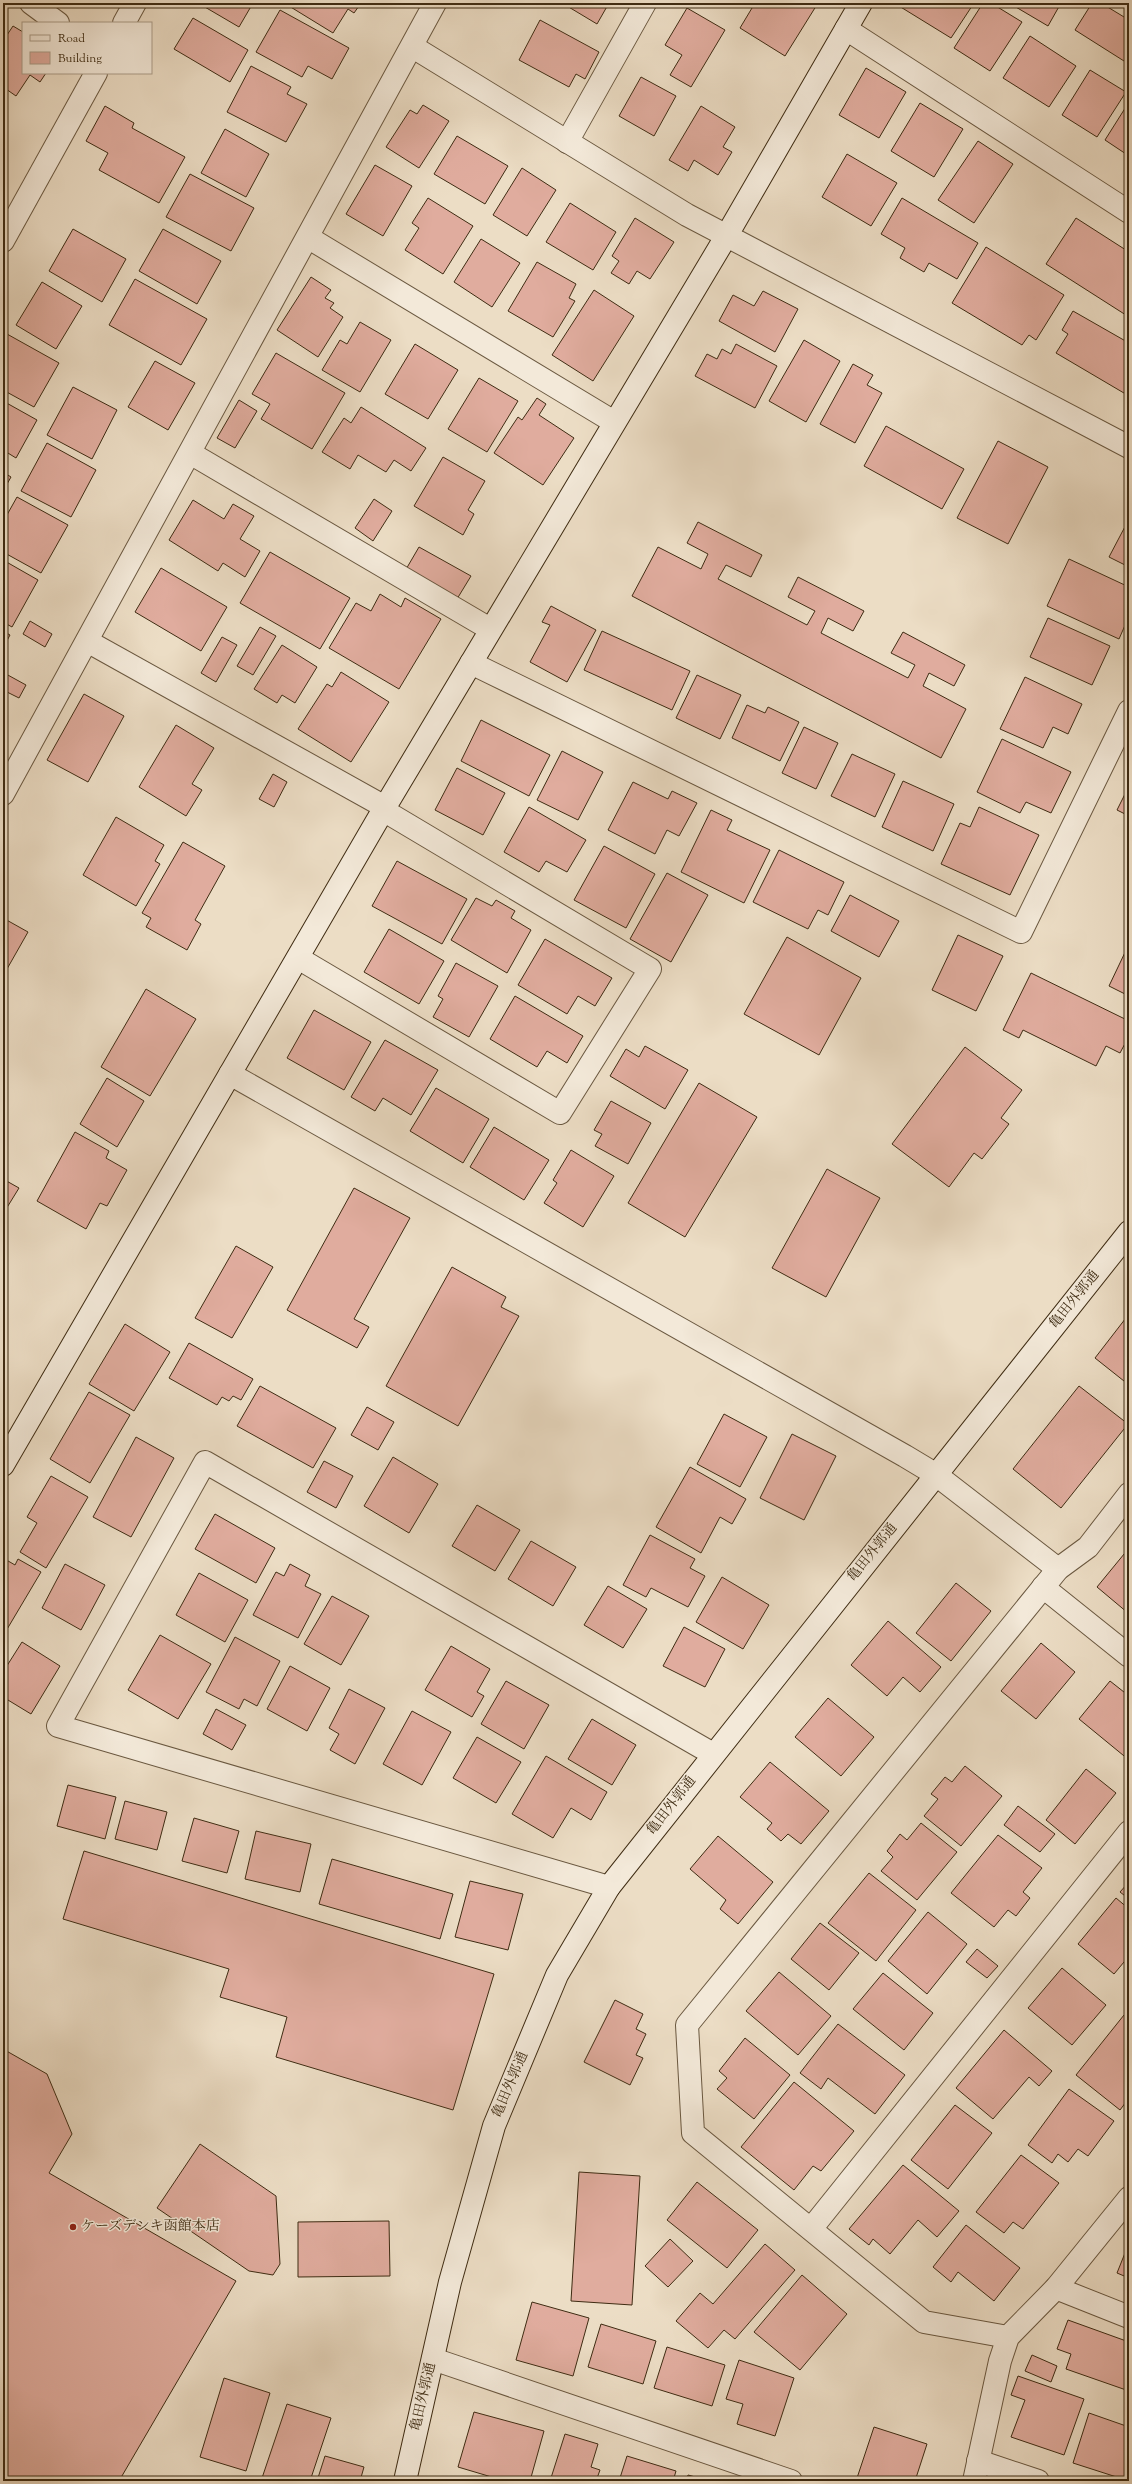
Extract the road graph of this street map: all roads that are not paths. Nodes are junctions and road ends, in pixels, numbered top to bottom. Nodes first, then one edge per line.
1 (31, 3) edge
2 (135, 3) edge
3 (435, 3) edge
4 (645, 3) edge
5 (861, 3) edge
6 (57, 22) edge
7 (125, 22) edge
8 (846, 29) junction
9 (413, 47) junction
10 (95, 74) edge
11 (567, 142) junction
12 (1129, 212) edge
13 (728, 235) junction
14 (308, 238) junction
15 (3, 241) edge
16 (614, 422) junction
17 (1129, 447) edge
18 (190, 453) junction
19 (490, 629) junction
20 (87, 640) junction
21 (472, 663) junction
22 (1129, 711) edge
23 (3, 794) edge
24 (384, 808) junction
25 (298, 958) junction
26 (230, 1074) junction
27 (1129, 1232) edge
28 (3, 1465) edge
29 (935, 1474) junction
30 (1129, 1494) edge
31 (1058, 1569) junction
32 (1043, 1587) junction
33 (1129, 1656) edge
34 (713, 1754) junction
35 (1129, 1832) edge
36 (609, 1887) junction
37 (1129, 2198) edge
38 (811, 2229) junction
39 (1056, 2288) junction
40 (1129, 2317) edge
41 (1008, 2337) junction
42 (434, 2359) junction
43 (976, 2471) edge
44 (405, 2481) edge
45 (791, 2481) edge
46 (1038, 2481) edge

1 - 6 street
2 - 7 street
3 - 9 street
4 - 11 street
5 - 8 street
8 - 12 street
8 - 13 street
9 - 11 street
9 - 14 street
10 - 15 street
11 - 13 street
13 - 16 street
13 - 17 street
14 - 16 street
14 - 18 street
16 - 19 street
18 - 19 street
18 - 20 street
19 - 21 street
20 - 23 street
20 - 24 street
21 - 22 street
21 - 24 street
24 - 25 street
24 - 25 street
25 - 26 street
26 - 28 street
26 - 29 street
27 - 29 street, 亀田外郭通
29 - 31 street
29 - 34 street, 亀田外郭通
30 - 31 street
31 - 32 street
32 - 33 street
32 - 38 street
34 - 36 street, 亀田外郭通
34 - 36 street
35 - 38 street
36 - 42 street, 亀田外郭通
37 - 39 street
38 - 41 street
39 - 40 street
39 - 41 street
41 - 43 street
42 - 44 street, 亀田外郭通
42 - 45 street
43 - 46 street

